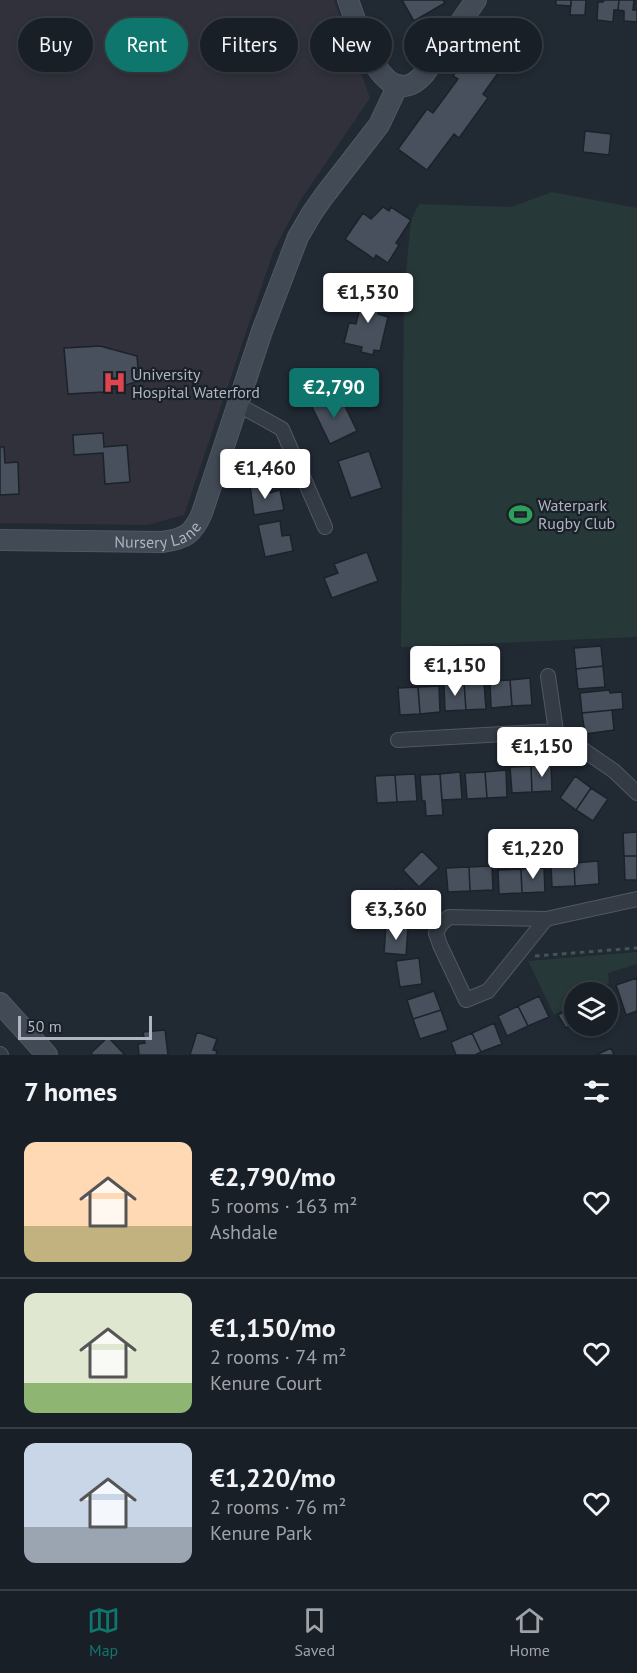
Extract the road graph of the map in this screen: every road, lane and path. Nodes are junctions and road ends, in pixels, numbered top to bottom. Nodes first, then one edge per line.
1 (348, 0) edge
2 (476, 0) edge
3 (398, 85) junction
4 (237, 404) junction
5 (326, 527) dead end
6 (0, 540) edge
7 (548, 676) dead end
8 (556, 731) junction
9 (398, 740) dead end
10 (637, 794) edge
11 (637, 899) edge
12 (546, 919) junction
13 (637, 948) edge
14 (516, 958) junction
15 (0, 1003) edge
16 (46, 1055) edge

1 - 3 street
2 - 3 street
3 - 4 street, Nursery Lane
4 - 5 street
4 - 6 street, Nursery Lane
7 - 8 street
8 - 9 street
8 - 10 street
11 - 12 street
12 - 14 street
12 - 14 street
13 - 14 path
15 - 16 street

